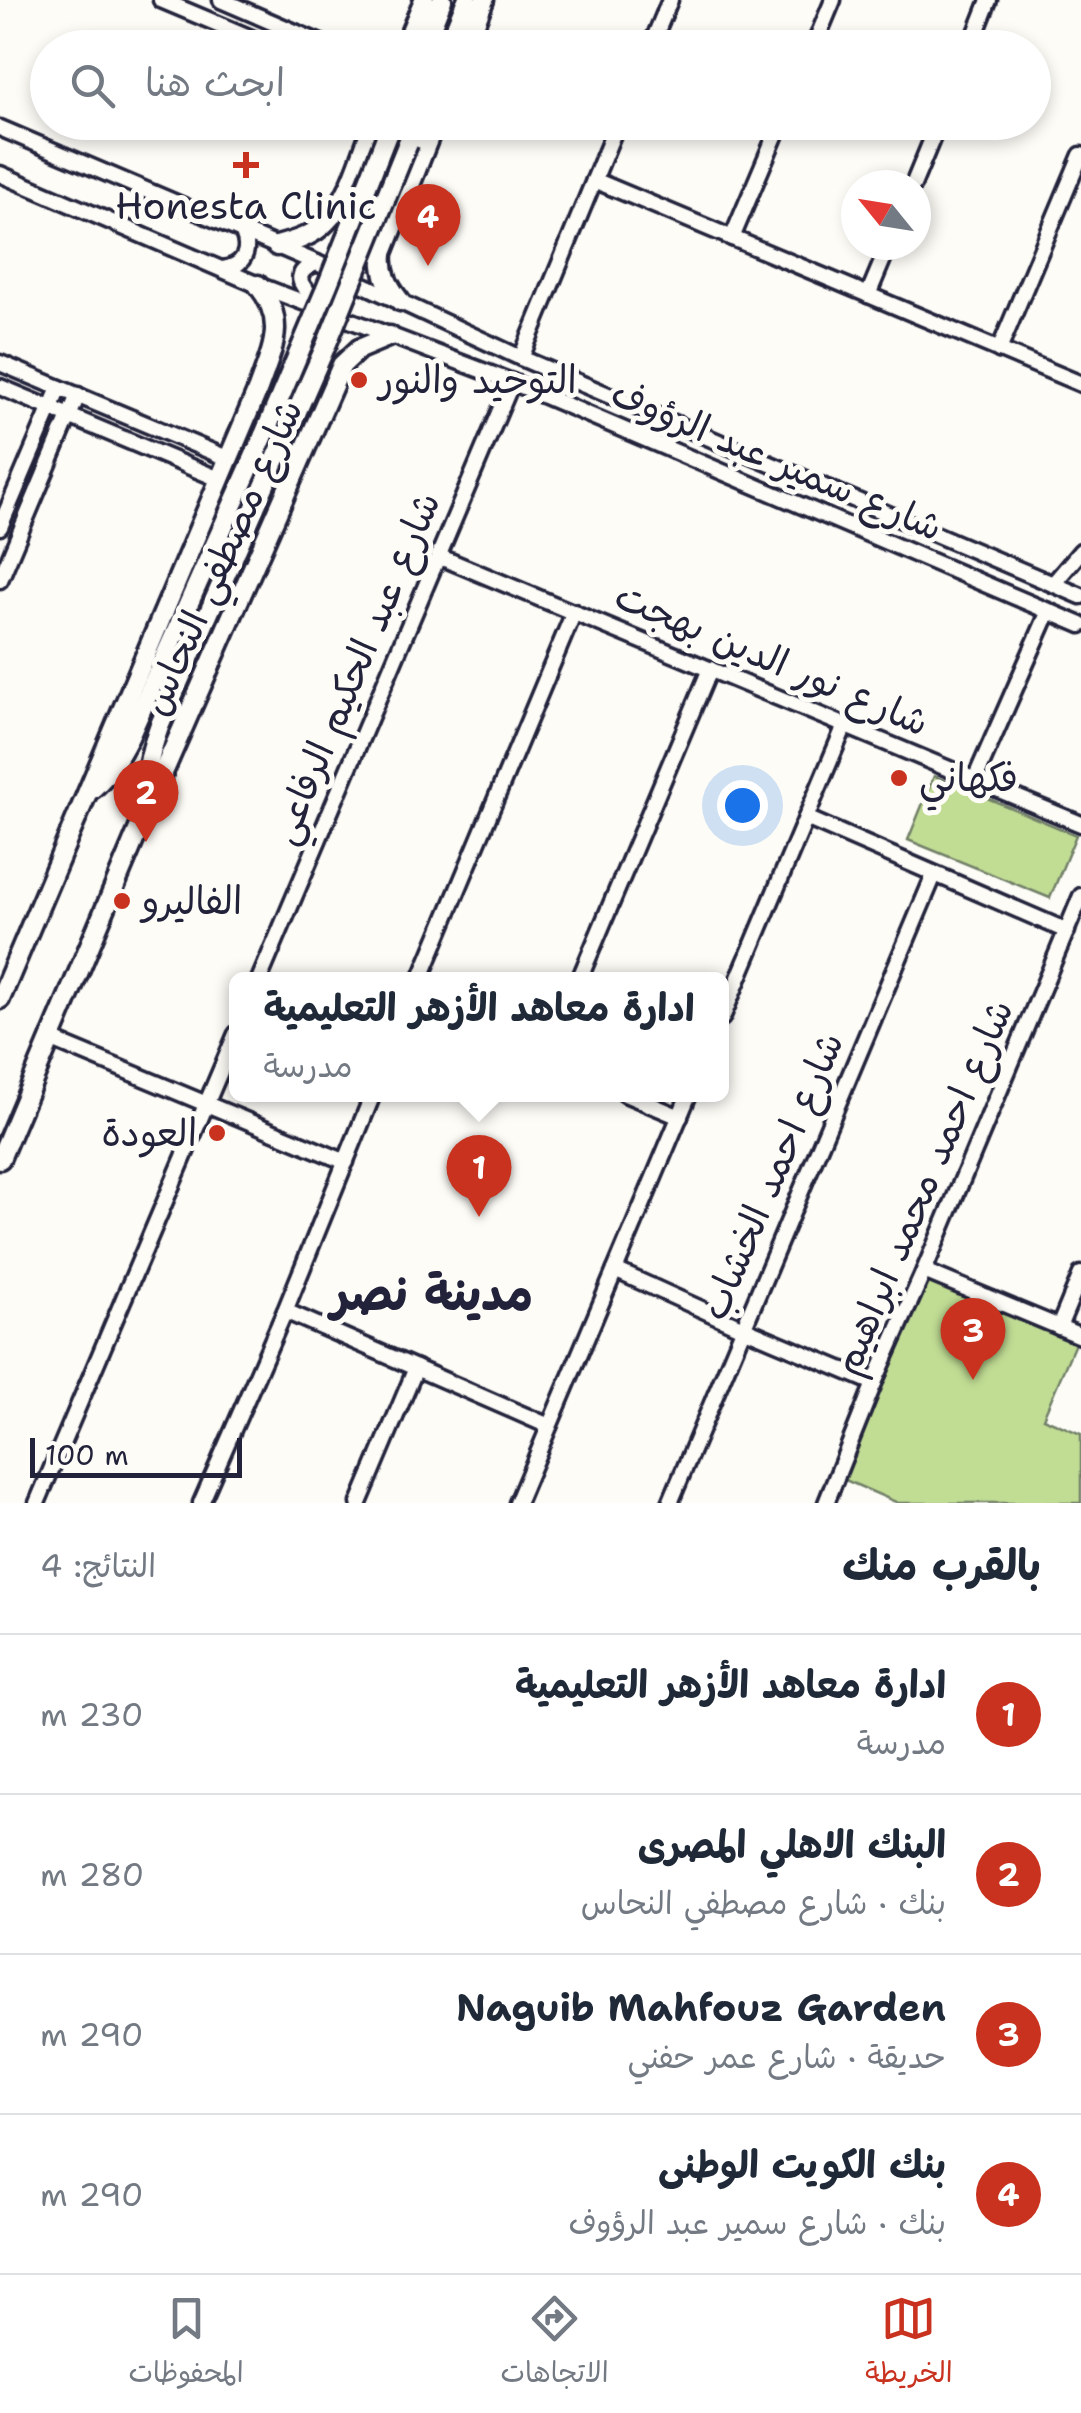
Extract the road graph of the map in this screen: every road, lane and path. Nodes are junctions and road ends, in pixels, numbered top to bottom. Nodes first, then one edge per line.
1 (160, 0) edge
2 (219, 0) edge
3 (424, 0) edge
4 (442, 0) edge
5 (467, 0) edge
6 (484, 0) edge
7 (670, 0) edge
8 (833, 0) edge
9 (989, 0) edge
10 (240, 4) edge
11 (207, 19) junction
12 (230, 29) joint
13 (294, 30) edge
14 (412, 30) edge
15 (430, 30) edge
16 (454, 30) edge
17 (472, 30) edge
18 (658, 30) edge
19 (820, 30) edge
20 (977, 30) edge
21 (0, 128) edge
22 (367, 140) edge
23 (385, 140) edge
24 (409, 140) edge
25 (428, 140) edge
26 (611, 140) edge
27 (773, 140) edge
28 (932, 140) edge
29 (1081, 155) edge
30 (920, 170) edge
31 (0, 174) edge
32 (352, 178) junction
33 (594, 180) junction
34 (402, 205) junction
35 (244, 233) junction
36 (732, 238) junction
37 (277, 246) junction
38 (883, 260) edge
39 (317, 263) junction
40 (223, 270) junction
41 (258, 285) junction
42 (868, 295) junction
43 (400, 301) junction
44 (331, 314) junction
45 (390, 336) junction
46 (999, 350) junction
47 (522, 358) junction
48 (0, 363) edge
49 (512, 382) junction
50 (1081, 384) edge
51 (0, 387) edge
52 (59, 388) junction
53 (258, 388) junction
54 (78, 396) junction
55 (50, 408) junction
56 (320, 413) junction
57 (69, 416) junction
58 (227, 458) junction
59 (218, 479) junction
60 (0, 526) edge
61 (1081, 551) edge
62 (438, 556) junction
63 (0, 580) edge
64 (1054, 584) junction
65 (1081, 596) edge
66 (574, 612) junction
67 (1049, 612) junction
68 (1081, 625) edge
69 (710, 669) junction
70 (845, 725) junction
71 (976, 779) junction
72 (85, 794) junction
73 (148, 807) junction
74 (806, 818) junction
75 (1081, 824) edge
76 (934, 874) junction
77 (1081, 896) edge
78 (1067, 930) junction
79 (262, 972) edge
80 (423, 972) edge
81 (582, 972) edge
82 (2, 988) edge
83 (729, 1001) edge
84 (50, 1040) junction
85 (229, 1051) edge
86 (370, 1102) edge
87 (644, 1102) edge
88 (686, 1102) edge
89 (208, 1103) junction
90 (680, 1117) junction
91 (0, 1160) edge
92 (346, 1162) junction
93 (614, 1270) junction
94 (924, 1271) junction
95 (1081, 1274) edge
96 (284, 1311) junction
97 (1059, 1327) junction
98 (743, 1328) junction
99 (1081, 1336) edge
100 (416, 1368) junction
101 (874, 1383) junction
102 (549, 1426) junction
103 (827, 1500) edge
104 (38, 1503) edge
105 (201, 1503) edge
106 (359, 1503) edge
107 (517, 1503) edge
108 (670, 1503) edge
109 (845, 1503) edge

1 - 11 street
2 - 10 street
2 - 11 street
3 - 14 main road
4 - 15 main road
5 - 16 main road
6 - 17 main road
7 - 18 street
8 - 19 street
9 - 20 street
10 - 12 street
10 - 13 street
11 - 12 street
21 - 35 street, شارع سمير عبد الرؤوف
22 - 32 main road
23 - 72 main road, bridge
24 - 73 main road, bridge
25 - 34 main road
26 - 33 street
27 - 36 street
28 - 30 street
29 - 46 street
31 - 40 street, شارع سمير عبد الرؤوف
32 - 34 main road
32 - 37 main road
33 - 36 street
33 - 47 street
34 - 43 main road
35 - 37 street, شارع سمير عبد الرؤوف
35 - 40 street
36 - 42 street
37 - 39 street, شارع سمير عبد الرؤوف
38 - 42 street
39 - 43 street, شارع سمير عبد الرؤوف
39 - 44 street
40 - 41 street, شارع سمير عبد الرؤوف
41 - 44 street, شارع سمير عبد الرؤوف
41 - 53 main road, شارع مصطفي النحاس
42 - 46 street
43 - 47 street, شارع سمير عبد الرؤوف
44 - 45 street, شارع سمير عبد الرؤوف
45 - 49 street, شارع سمير عبد الرؤوف
45 - 56 main road, شارع مصطفي النحاس
46 - 50 street
47 - 64 street, شارع سمير عبد الرؤوف
48 - 52 street
49 - 62 street, شارع عبد الحكيم الرفاعي
49 - 67 street, شارع سمير عبد الرؤوف
51 - 55 street
52 - 54 street
52 - 55 street
53 - 56 main road
53 - 58 main road, شارع مصطفي النحاس
54 - 57 street
54 - 58 street
55 - 57 street
55 - 60 street
56 - 73 main road, شارع مصطفي النحاس
57 - 59 street
57 - 63 street
58 - 59 main road, شارع مصطفي النحاس
59 - 72 main road, شارع مصطفي النحاس
61 - 64 street
62 - 66 street, شارع نور الدين بهجت
62 - 79 street, شارع عبد الحكيم الرفاعي
64 - 65 street, شارع سمير عبد الرؤوف
66 - 69 street, شارع نور الدين بهجت
66 - 80 street
67 - 68 street, شارع سمير عبد الرؤوف
67 - 71 street
69 - 70 street, شارع نور الدين بهجت
69 - 81 street
70 - 71 street, شارع نور الدين بهجت
70 - 74 street
71 - 75 street, شارع نور الدين بهجت
72 - 82 main road, شارع مصطفي النحاس
73 - 84 main road, شارع مصطفي النحاس
74 - 76 street
74 - 83 street
76 - 78 street
76 - 98 street, شارع احمد الخشاب
77 - 78 street, شارع احمد محمد ابراهيم
78 - 94 street, شارع احمد محمد ابراهيم
84 - 89 street
84 - 91 main road, شارع مصطفي النحاس
85 - 89 street
86 - 92 street
87 - 90 street
88 - 90 street
89 - 92 street
89 - 104 street
90 - 93 street
92 - 96 street
93 - 98 street
93 - 102 street
94 - 97 street
94 - 101 street, شارع احمد محمد ابراهيم
95 - 97 street
96 - 100 street
96 - 105 street
97 - 99 street
98 - 101 street
98 - 108 street, شارع احمد الخشاب
100 - 102 street
100 - 106 street
101 - 103 street, شارع احمد محمد ابراهيم
102 - 107 street
103 - 109 street

